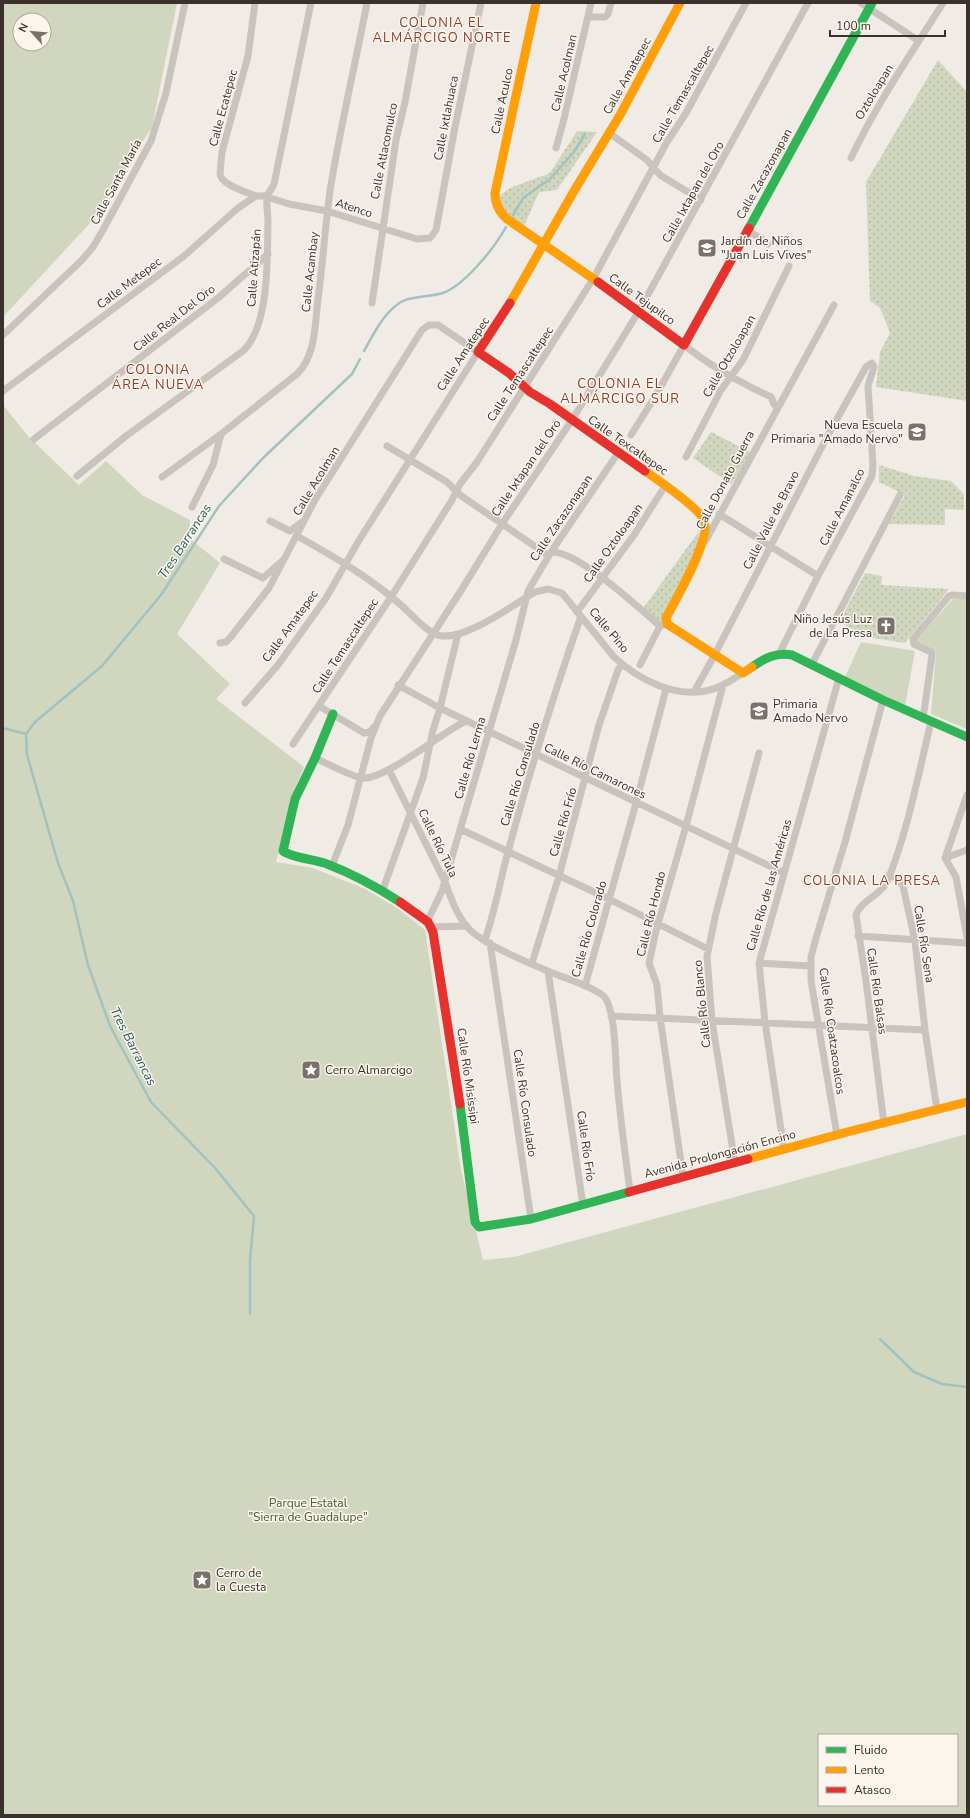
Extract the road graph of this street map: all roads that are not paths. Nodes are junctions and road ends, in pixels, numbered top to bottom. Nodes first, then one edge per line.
1 (185, 3) edge
2 (255, 3) edge
3 (311, 3) edge
4 (367, 3) edge
5 (423, 3) edge
6 (481, 3) edge
7 (536, 3) edge
8 (591, 3) edge
9 (611, 3) edge
10 (680, 3) edge
11 (746, 3) edge
12 (808, 3) edge
13 (861, 3) edge
14 (943, 3) edge
15 (871, 6) edge
16 (588, 17) junction
17 (919, 41) junction
18 (609, 133) junction
19 (556, 148) dead end
20 (852, 158) dead end
21 (654, 169) junction
22 (256, 196) junction
23 (268, 197) junction
24 (701, 200) junction
25 (496, 204) joint
26 (327, 211) junction
27 (382, 229) junction
28 (746, 231) junction
29 (432, 236) joint
30 (545, 244) junction
31 (768, 244) dead end
32 (268, 254) junction
33 (789, 266) dead end
34 (593, 279) junction
35 (372, 303) dead end
36 (834, 305) dead end
37 (639, 311) junction
38 (429, 326) joint
39 (3, 336) edge
40 (684, 345) junction
41 (478, 352) junction
42 (872, 363) joint
43 (731, 376) junction
44 (525, 388) junction
45 (3, 391) edge
46 (778, 408) junction
47 (572, 420) junction
48 (221, 434) junction
49 (631, 435) dead end
50 (34, 439) dead end
51 (387, 446) dead end
52 (618, 453) junction
53 (686, 457) dead end
54 (410, 459) junction
55 (77, 476) dead end
56 (162, 477) dead end
57 (665, 486) junction
58 (456, 491) junction
59 (900, 495) dead end
60 (192, 507) dead end
61 (719, 514) junction
62 (305, 520) junction
63 (270, 521) dead end
64 (502, 524) junction
65 (297, 536) junction
66 (769, 546) junction
67 (700, 550) junction
68 (550, 554) junction
69 (224, 559) dead end
70 (284, 560) junction
71 (346, 564) junction
72 (818, 576) junction
73 (603, 578) junction
74 (967, 596) edge
75 (391, 597) junction
76 (526, 597) junction
77 (579, 614) junction
78 (663, 625) junction
79 (433, 634) junction
80 (458, 634) junction
81 (220, 643) dead end
82 (776, 654) junction
83 (714, 656) junction
84 (622, 664) junction
85 (812, 664) junction
86 (640, 665) dead end
87 (743, 673) junction
88 (839, 678) junction
89 (398, 685) junction
90 (722, 685) junction
91 (666, 689) junction
92 (694, 692) junction
93 (883, 700) junction
94 (245, 703) dead end
95 (319, 706) junction
96 (440, 708) junction
97 (333, 714) junction
98 (466, 721) junction
99 (927, 721) junction
100 (376, 724) junction
101 (489, 731) junction
102 (967, 737) edge
103 (430, 743) junction
104 (293, 744) dead end
105 (760, 753) dead end
106 (537, 755) junction
107 (315, 758) junction
108 (389, 770) junction
109 (360, 778) junction
110 (586, 779) junction
111 (967, 795) edge
112 (636, 803) junction
113 (410, 812) junction
114 (686, 826) junction
115 (460, 829) junction
116 (734, 850) junction
117 (967, 850) edge
118 (508, 852) junction
119 (945, 858) junction
120 (332, 866) junction
121 (784, 873) junction
122 (890, 875) junction
123 (559, 876) junction
124 (445, 882) junction
125 (382, 892) junction
126 (609, 899) junction
127 (429, 924) junction
128 (658, 924) junction
129 (467, 926) junction
130 (858, 936) junction
131 (967, 937) edge
132 (915, 940) junction
133 (487, 941) junction
134 (967, 943) edge
135 (708, 949) junction
136 (532, 963) junction
137 (759, 963) junction
138 (811, 966) junction
139 (548, 971) junction
140 (585, 986) junction
141 (611, 1016) junction
142 (660, 1017) junction
143 (712, 1021) junction
144 (765, 1022) junction
145 (819, 1025) junction
146 (871, 1028) junction
147 (925, 1030) junction
148 (967, 1102) edge
149 (937, 1110) junction
150 (884, 1124) junction
151 (837, 1135) junction
152 (784, 1150) junction
153 (735, 1162) junction
154 (683, 1176) junction
155 (630, 1191) junction
156 (583, 1206) junction
157 (530, 1219) junction
158 (479, 1227) joint

1 - 39 street, Calle Santa María
2 - 22 street, Calle Ecatepec
3 - 23 street, Calle Atizapán
4 - 26 street, Calle Acambay
5 - 27 street, Calle Atlacomulco
6 - 29 street, Calle Ixtlahuaca
7 - 25 street, Calle Aculco
8 - 16 street, Calle Acolman
9 - 16 street
10 - 18 street, Calle Amatepec
11 - 21 street, Calle Temascaltepec
12 - 24 street, Calle Ixtapan del Oro
13 - 15 street
14 - 17 street, Oztoloapan
15 - 17 street
15 - 28 street, Calle Zacazonapan
16 - 19 street, Calle Acolman
17 - 20 street, Oztoloapan
18 - 21 street
18 - 30 street, Calle Amatepec
21 - 24 street
21 - 34 street, Calle Temascaltepec
22 - 23 street
22 - 45 street, Calle Metepec
23 - 26 street, Atenco
23 - 32 street, Calle Atizapán
24 - 37 street, Calle Ixtapan del Oro
25 - 30 street, Calle Tejupilco
26 - 27 street, Atenco
26 - 48 street, Calle Acambay
27 - 29 street, Atenco
27 - 35 street, Calle Atlacomulco
28 - 31 street
28 - 40 street, Calle Zacazonapan
30 - 34 street, Calle Tejupilco
30 - 41 street, Calle Amatepec
32 - 50 street, Calle Real Del Oro
32 - 55 street, Calle Atizapán
33 - 43 street, Calle Otzoloapan
34 - 37 street, Calle Tejupilco
34 - 44 street, Calle Temascaltepec
36 - 46 street, Calle Donato Guerra
37 - 40 street, Calle Tejupilco
37 - 47 street, Calle Ixtapan del Oro
38 - 41 street, Calle Texcaltepec
38 - 62 street, Calle Acolman
40 - 43 street, Calle Tejupilco
40 - 49 street, Calle Zacazonapan
41 - 44 street, Calle Texcaltepec
41 - 54 street, Calle Amatepec
42 - 66 street, Calle Valle de Bravo
42 - 72 street, Calle Amanalco
43 - 46 street, Calle Tejupilco
43 - 53 street, Calle Otzoloapan
44 - 47 street, Calle Texcaltepec
44 - 58 street, Calle Temascaltepec
46 - 61 street, Calle Donato Guerra
47 - 52 street, Calle Texcaltepec
47 - 64 street, Calle Ixtapan del Oro
48 - 56 street, Calle Acambay
48 - 60 street
51 - 54 street
52 - 57 street, Calle Texcaltepec
52 - 68 street, Calle Zacazonapan
54 - 58 street
54 - 71 street, Calle Amatepec
57 - 67 street, Calle Texcaltepec
57 - 73 street, Calle Oztoloapan
58 - 64 street
58 - 75 street, Calle Temascaltepec
59 - 85 street
61 - 66 street
61 - 67 street, Calle Donato Guerra
62 - 63 street
62 - 65 street, Calle Acolman
64 - 68 street
64 - 79 street, Calle Ixtapan del Oro
65 - 70 street, Calle Acolman
65 - 71 street
66 - 72 street
66 - 83 street, Calle Valle de Bravo
67 - 78 street, Calle Donato Guerra
68 - 73 street
68 - 76 street, Calle Zacazonapan
69 - 70 street
70 - 81 street, Calle Acolman
71 - 75 street
71 - 94 street, Calle Amatepec
72 - 82 street, Calle Amanalco
73 - 77 street, Calle Oztoloapan
73 - 78 street
74 - 99 street
75 - 79 street
75 - 95 street, Calle Temascaltepec
76 - 77 street, Calle Pino
76 - 80 street, Calle Pino
76 - 101 street, Calle Río Lerma
77 - 84 street, Calle Pino
77 - 106 street, Calle Río Consulado
78 - 83 street
78 - 86 street, Calle Donato Guerra
79 - 80 street, Calle Pino
79 - 89 street, Calle Ixtapan del Oro
80 - 96 street
82 - 85 street
82 - 87 street, Calle Pino
83 - 87 street
83 - 92 street, Calle Valle de Bravo
84 - 91 street, Calle Pino
84 - 110 street, Calle Río Frío
85 - 88 street
87 - 90 street, Calle Pino
88 - 93 street
88 - 121 street, Calle Río de las Américas
89 - 96 street, Calle Río Camarones
89 - 100 street, Calle Ixtapan del Oro
90 - 92 street, Calle Pino
90 - 114 street, Calle Río Hondo
91 - 92 street, Calle Pino
91 - 112 street, Calle Río Colorado
93 - 99 street
93 - 138 street, Calle Río Coatzacoalcos
95 - 97 street
95 - 104 street, Calle Temascaltepec
96 - 98 street, Calle Río Camarones
96 - 103 street
97 - 100 street
97 - 107 street
98 - 101 street, Calle Río Camarones
98 - 103 street
99 - 102 street
99 - 122 street
100 - 109 street, Calle Ixtapan del Oro
101 - 106 street, Calle Río Camarones
101 - 115 street, Calle Río Lerma
103 - 108 street
103 - 113 street
105 - 116 street, Calle Río Blanco
106 - 110 street, Calle Río Camarones
106 - 118 street, Calle Río Consulado
107 - 109 street
107 - 120 street
108 - 109 street
108 - 113 street, Calle Río Tula
109 - 120 street, Calle Ixtapan del Oro
110 - 112 street, Calle Río Camarones
110 - 123 street, Calle Río Frío
111 - 119 street
112 - 114 street, Calle Río Camarones
112 - 126 street, Calle Río Colorado
113 - 124 street, Calle Río Tula
113 - 125 street
114 - 116 street, Calle Río Camarones
114 - 128 street, Calle Río Hondo
115 - 118 street
115 - 124 street, Calle Río Lerma
116 - 121 street, Calle Río Camarones
116 - 135 street, Calle Río Blanco
117 - 119 street
118 - 123 street
118 - 133 street, Calle Río Consulado
119 - 131 street
120 - 125 street
121 - 137 street, Calle Río de las Américas
122 - 130 street, Calle Río Balsas
122 - 132 street, Calle Río Sena
123 - 126 street
123 - 136 street, Calle Río Frío
124 - 127 street, Calle Río Lerma
124 - 129 street, Calle Río Tula
125 - 127 street
126 - 128 street
126 - 140 street, Calle Río Colorado
127 - 129 street
127 - 158 street, Calle Río Misissipi
128 - 135 street
128 - 142 street, Calle Río Hondo
129 - 133 street
130 - 132 street
130 - 146 street, Calle Río Balsas
132 - 134 street
132 - 147 street, Calle Río Sena
133 - 136 street
133 - 157 street, Calle Río Consulado
135 - 143 street, Calle Río Blanco
136 - 139 street
137 - 138 street
137 - 144 street, Calle Río de las Américas
138 - 145 street, Calle Río Coatzacoalcos
139 - 140 street
139 - 156 street, Calle Río Frío
140 - 141 street, Calle Río Colorado
141 - 142 street
141 - 155 street, Calle Río Colorado
142 - 143 street
142 - 154 street, Calle Río Hondo
143 - 144 street
143 - 153 street, Calle Río Blanco
144 - 145 street
144 - 152 street, Calle Río de las Américas
145 - 146 street
145 - 151 street, Calle Río Coatzacoalcos
146 - 147 street
146 - 150 street, Calle Río Balsas
147 - 149 street, Calle Río Sena
148 - 149 street, Avenida Prolongación Encino
149 - 150 street, Avenida Prolongación Encino
150 - 151 street, Avenida Prolongación Encino
151 - 152 street, Avenida Prolongación Encino
152 - 153 street, Avenida Prolongación Encino
153 - 154 street, Avenida Prolongación Encino
154 - 155 street, Avenida Prolongación Encino
155 - 156 street, Avenida Prolongación Encino
156 - 157 street, Avenida Prolongación Encino
157 - 158 street, Avenida Prolongación Encino

